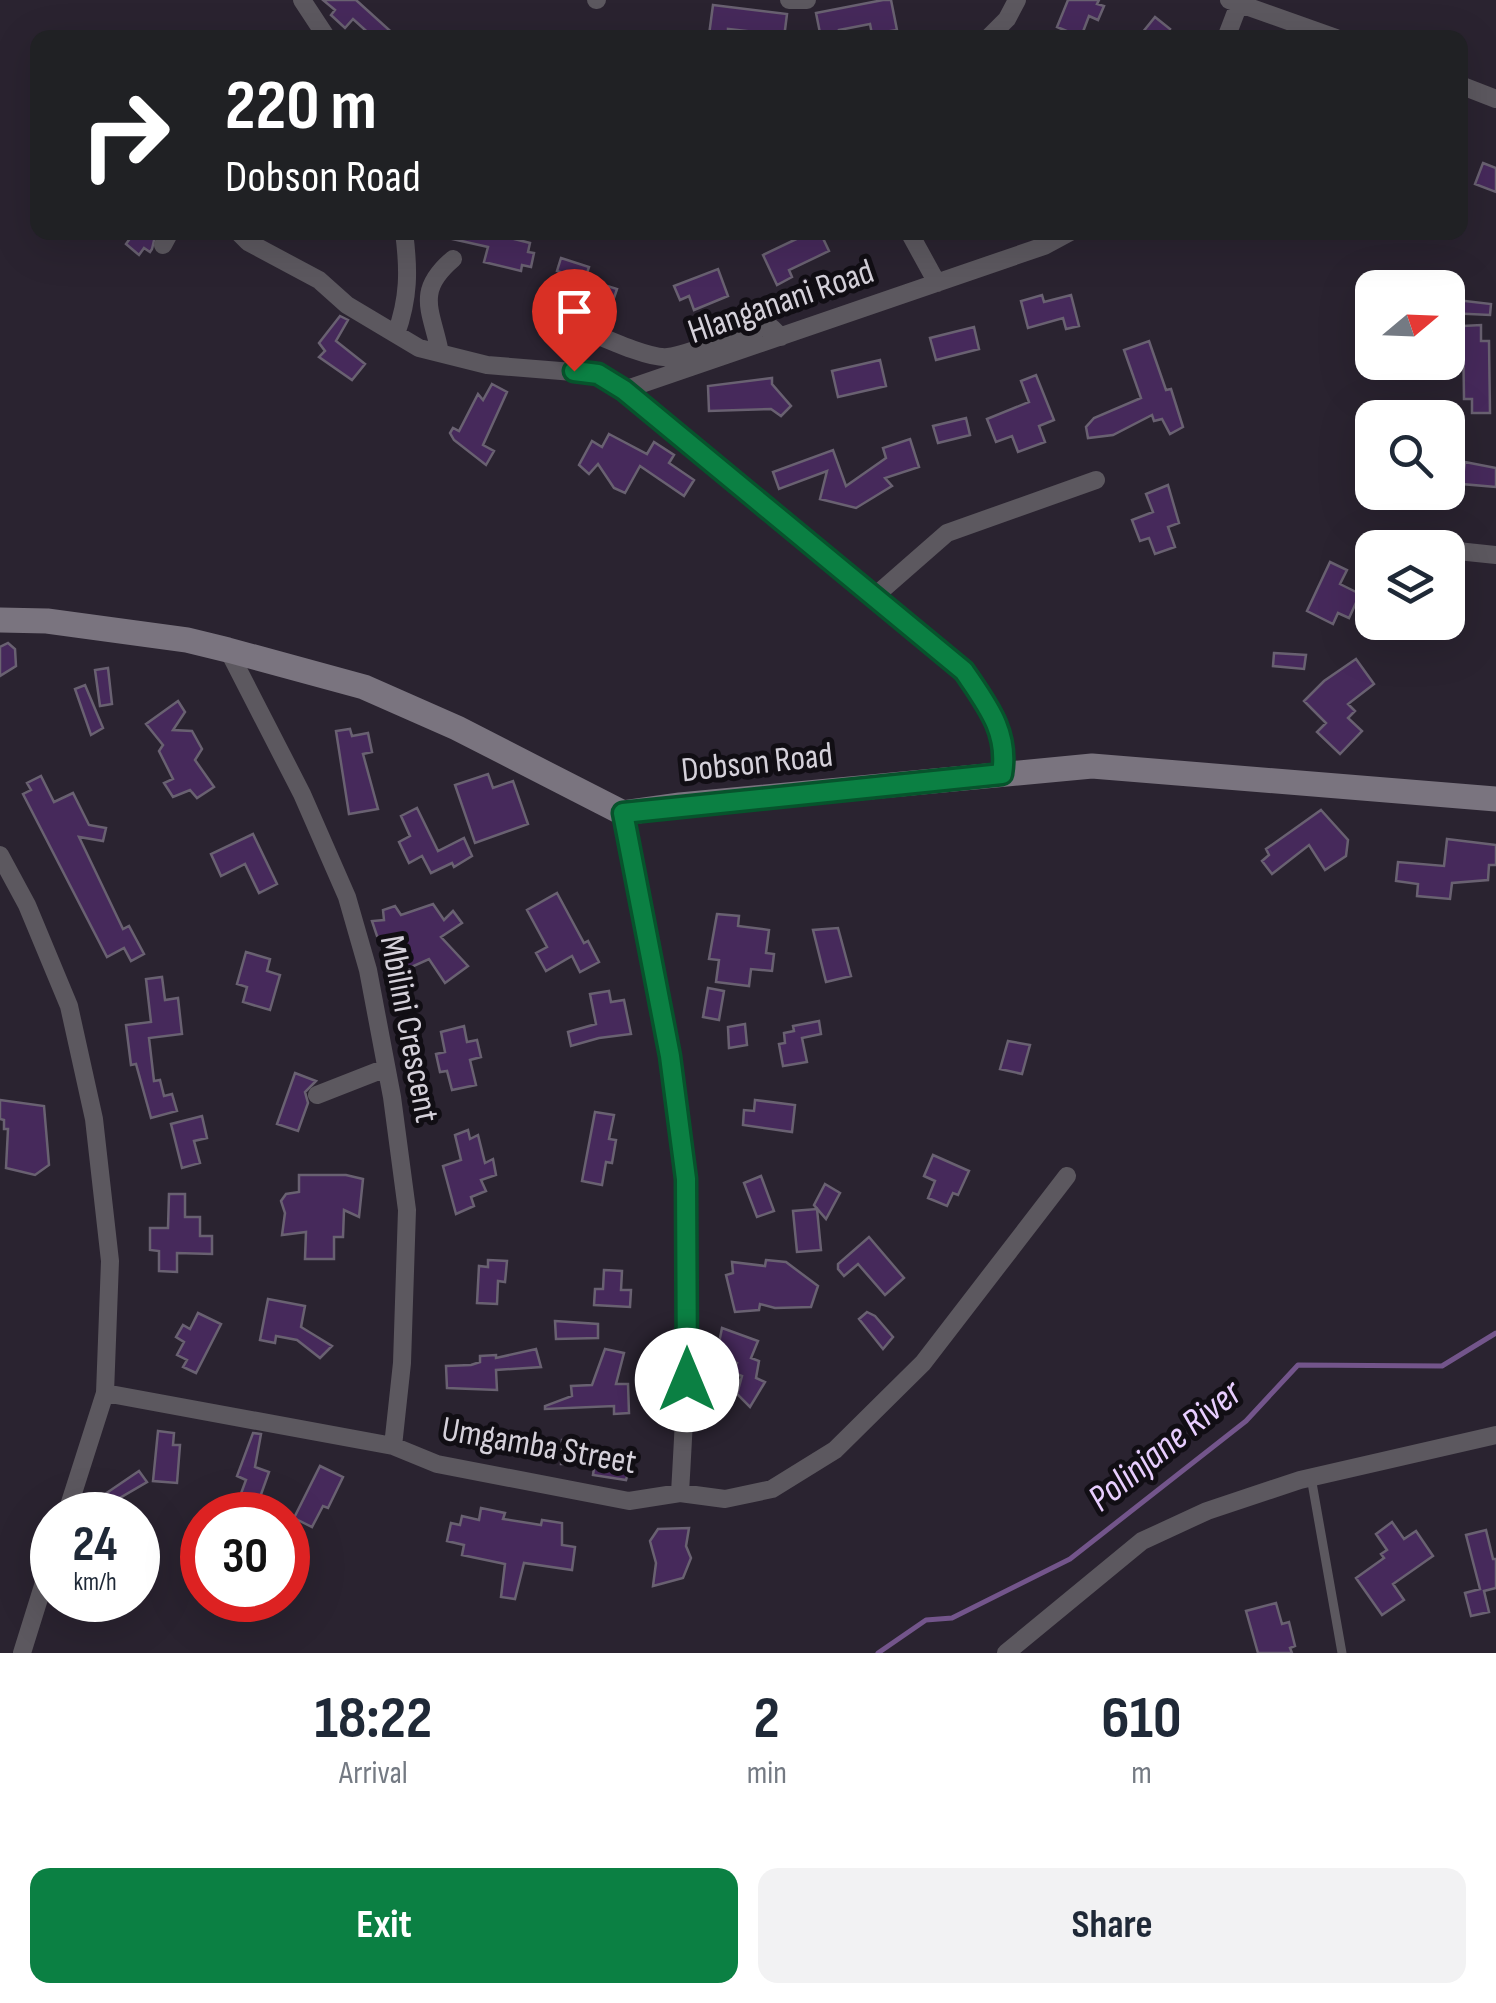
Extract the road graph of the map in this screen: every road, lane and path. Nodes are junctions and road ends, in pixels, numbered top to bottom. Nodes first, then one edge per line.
1 (302, 0) edge
2 (788, 0) edge
3 (807, 0) edge
4 (1017, 0) edge
5 (1279, 0) edge
6 (1234, 2) edge
7 (1261, 8) junction
8 (322, 30) edge
9 (996, 30) edge
10 (1228, 30) edge
11 (1316, 30) edge
12 (1468, 88) edge
13 (1496, 99) edge
14 (246, 240) edge
15 (405, 240) edge
16 (913, 240) edge
17 (1055, 240) edge
18 (453, 259) dead end
19 (936, 283) junction
20 (550, 316) dead end
21 (396, 334) junction
22 (781, 336) junction
23 (440, 353) junction
24 (624, 390) junction
25 (1096, 480) dead end
26 (1465, 552) edge
27 (1496, 555) edge
28 (875, 596) junction
29 (0, 620) edge
30 (228, 650) junction
31 (1002, 774) junction
32 (1496, 799) edge
33 (623, 813) junction
34 (0, 855) edge
35 (386, 1068) junction
36 (317, 1095) dead end
37 (1067, 1176) dead end
38 (105, 1392) junction
39 (1496, 1434) edge
40 (393, 1446) junction
41 (1311, 1477) junction
42 (73, 1492) edge
43 (680, 1493) junction
44 (32, 1622) edge
45 (22, 1653) edge
46 (1006, 1653) edge
47 (1342, 1653) edge

1 - 8 street
2 - 3 street
4 - 9 street
5 - 7 street
6 - 7 street
6 - 10 street
7 - 11 street
12 - 13 street
14 - 21 street
15 - 21 street
16 - 19 street
17 - 19 street, Hlanganani Road
18 - 23 street
19 - 22 street, Hlanganani Road
20 - 22 street
21 - 23 street
22 - 24 street, Hlanganani Road
23 - 24 street
24 - 28 street
25 - 28 street
26 - 27 street
28 - 31 street
29 - 30 street
30 - 33 street
30 - 35 street, Mbilini Crescent
31 - 32 street, Dobson Road
31 - 33 street, Dobson Road
33 - 43 street
34 - 38 street
35 - 36 street
35 - 40 street, Mbilini Crescent
37 - 43 street, Umgamba Street
38 - 40 street, Umgamba Street
38 - 42 street
39 - 41 street
40 - 43 street, Umgamba Street
41 - 46 street
41 - 47 lane
44 - 45 street

